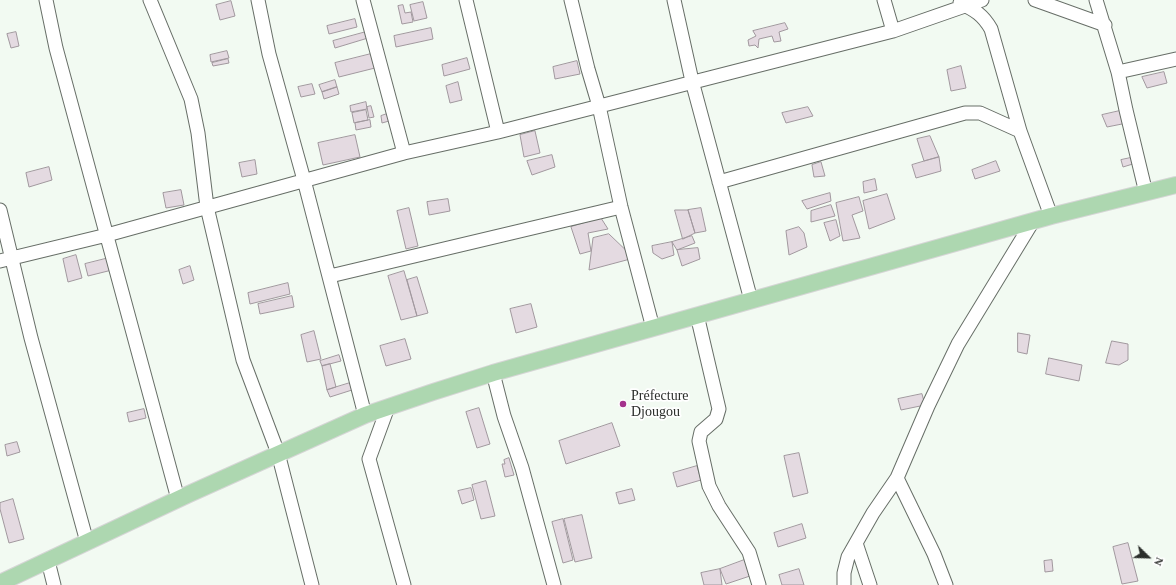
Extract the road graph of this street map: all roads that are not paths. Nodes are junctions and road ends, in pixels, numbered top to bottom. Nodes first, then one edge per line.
1 (46, 0) edge
2 (150, 0) edge
3 (258, 0) edge
4 (362, 0) edge
5 (466, 0) edge
6 (571, 0) edge
7 (674, 0) edge
8 (982, 0) edge
9 (1035, 0) edge
10 (1096, 0) edge
11 (887, 1) edge
12 (959, 3) edge
13 (1105, 25) junction
14 (893, 31) junction
15 (1176, 59) edge
16 (1118, 72) junction
17 (692, 81) junction
18 (599, 106) junction
19 (1020, 131) junction
20 (498, 132) junction
21 (404, 153) junction
22 (304, 180) junction
23 (719, 182) junction
24 (1176, 184) edge
25 (1146, 193) junction
26 (207, 207) junction
27 (621, 207) junction
28 (0, 210) edge
29 (1051, 216) junction
30 (1033, 221) junction
31 (107, 235) junction
32 (6, 259) edge
33 (330, 276) junction
34 (751, 300) junction
35 (697, 315) junction
36 (653, 328) junction
37 (493, 373) junction
38 (388, 407) junction
39 (365, 415) junction
40 (278, 454) junction
41 (896, 478) junction
42 (178, 499) junction
43 (87, 542) junction
44 (856, 543) junction
45 (48, 561) junction
46 (0, 583) edge
47 (54, 585) edge
48 (312, 585) edge
49 (404, 585) edge
50 (554, 585) edge
51 (759, 585) edge
52 (844, 585) edge
53 (870, 585) edge
54 (946, 585) edge

1 - 31 street
2 - 26 street
3 - 22 street
4 - 21 street
5 - 20 street
6 - 18 street
7 - 17 street
8 - 12 street
9 - 13 street
10 - 13 street
11 - 14 street
12 - 14 street
12 - 19 street
13 - 16 street
14 - 17 street
15 - 16 street
16 - 25 street
17 - 18 street
17 - 23 street
18 - 20 street
18 - 27 street
19 - 23 street
19 - 29 street
20 - 21 street
21 - 22 street
22 - 26 street
22 - 33 street
23 - 34 street
24 - 25 main road
25 - 29 main road
26 - 31 street
26 - 40 street
27 - 33 street
27 - 36 street
28 - 32 street
29 - 30 main road
30 - 34 main road
30 - 41 street
31 - 32 street
31 - 42 street
32 - 43 street
33 - 39 street
34 - 35 main road
35 - 36 main road
35 - 51 street
36 - 37 main road
37 - 38 main road
37 - 50 street
38 - 39 main road
38 - 49 street
39 - 40 main road
40 - 42 main road
40 - 48 street
41 - 44 street
41 - 54 street
42 - 43 main road
43 - 45 main road
44 - 52 street
44 - 53 street
45 - 46 main road
45 - 47 street

